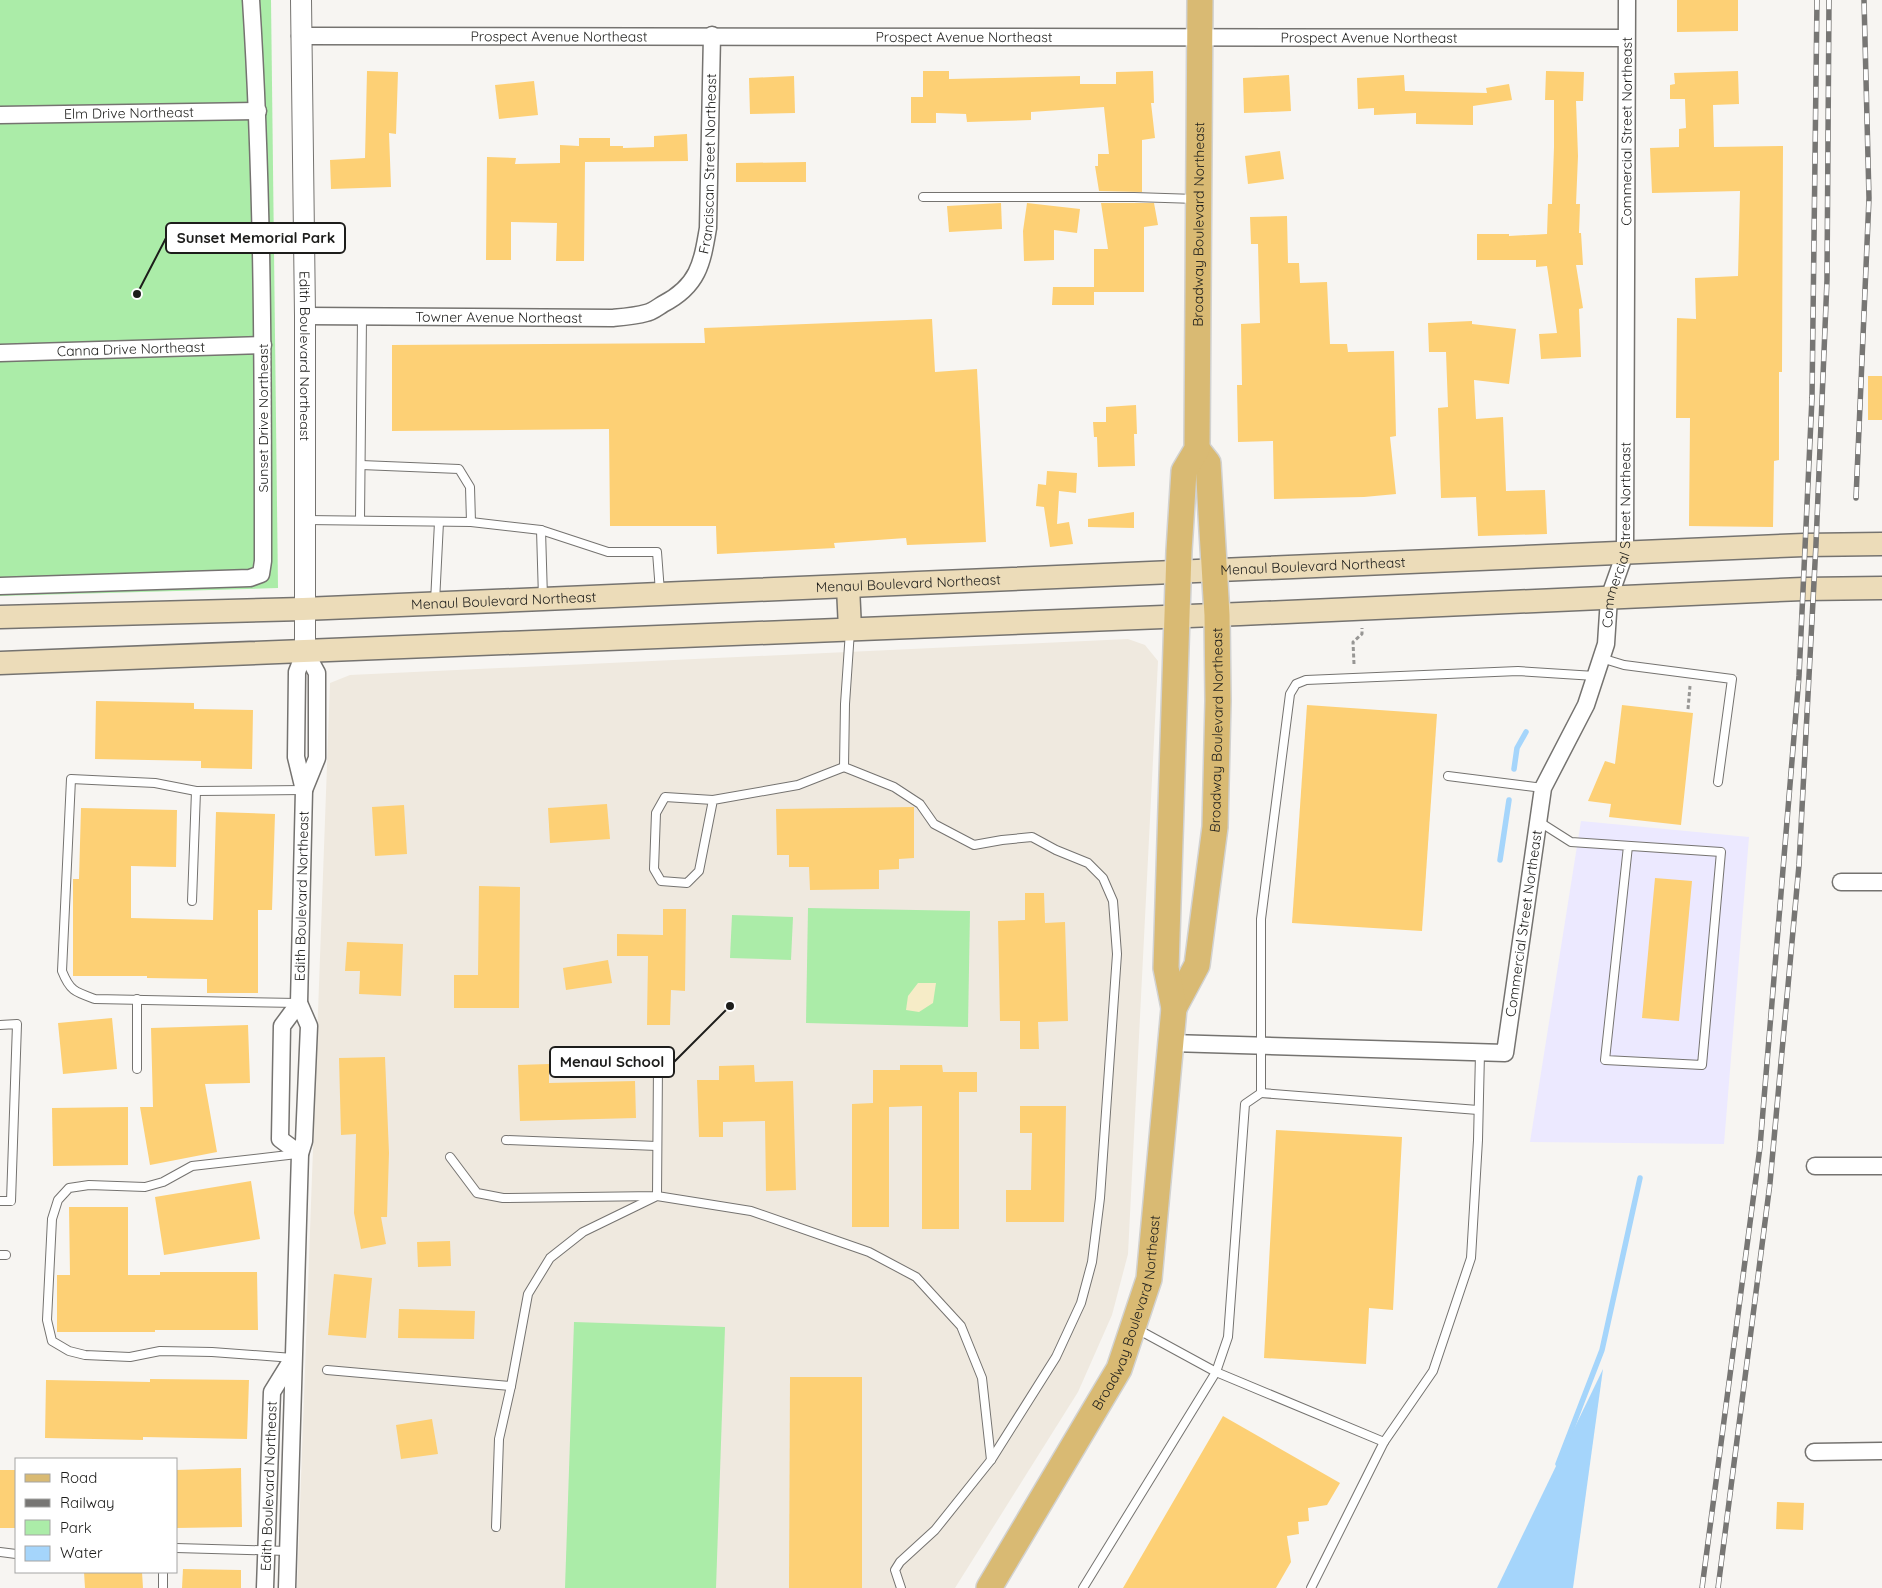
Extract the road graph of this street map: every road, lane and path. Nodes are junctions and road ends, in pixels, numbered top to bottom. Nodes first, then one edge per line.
1 (251, 0) edge
2 (301, 0) edge
3 (1200, 0) edge
4 (1627, 0) edge
5 (712, 35) junction
6 (300, 36) junction
7 (1200, 36) junction
8 (1626, 38) junction
9 (258, 111) junction
10 (0, 115) edge
11 (923, 197) dead end
12 (1198, 199) junction
13 (686, 289) joint
14 (305, 316) junction
15 (362, 317) junction
16 (263, 345) junction
17 (0, 352) edge
18 (1197, 449) junction
19 (361, 465) junction
20 (304, 520) junction
21 (360, 520) junction
22 (439, 522) junction
23 (471, 522) junction
24 (541, 530) junction
25 (1882, 544) edge
26 (1625, 553) junction
27 (1214, 571) junction
28 (1178, 573) junction
29 (0, 586) edge
30 (848, 587) junction
31 (1882, 588) edge
32 (660, 594) junction
33 (1609, 598) junction
34 (543, 599) junction
35 (435, 603) junction
36 (304, 609) junction
37 (1217, 615) junction
38 (1177, 616) junction
39 (0, 617) edge
40 (1362, 625) dead end
41 (850, 629) junction
42 (304, 651) junction
43 (1601, 658) junction
44 (0, 663) edge
45 (1354, 664) dead end
46 (1595, 676) junction
47 (1690, 686) dead end
48 (1688, 709) dead end
49 (844, 767) junction
50 (1448, 776) dead end
51 (1718, 782) dead end
52 (1543, 788) junction
53 (304, 790) junction
54 (196, 792) junction
55 (713, 800) junction
56 (1538, 821) junction
57 (1628, 846) junction
58 (1842, 882) dead end
59 (1882, 882) edge
60 (192, 901) dead end
61 (138, 1000) junction
62 (299, 1003) junction
63 (1174, 1008) junction
64 (0, 1025) edge
65 (1171, 1042) junction
66 (1261, 1046) junction
67 (1480, 1052) junction
68 (658, 1065) dead end
69 (137, 1069) dead end
70 (1261, 1093) junction
71 (1478, 1110) junction
72 (506, 1140) dead end
73 (657, 1146) junction
74 (300, 1154) junction
75 (450, 1157) dead end
76 (1815, 1166) dead end
77 (1882, 1166) edge
78 (656, 1196) junction
79 (0, 1200) edge
80 (1133, 1327) junction
81 (293, 1358) junction
82 (327, 1370) dead end
83 (1216, 1372) junction
84 (511, 1386) junction
85 (1384, 1442) junction
86 (1882, 1451) edge
87 (1814, 1452) dead end
88 (991, 1460) junction
89 (496, 1527) dead end
90 (178, 1548) edge
91 (266, 1551) junction
92 (288, 1551) junction
93 (0, 1552) edge
94 (15, 1554) edge
95 (163, 1573) edge
96 (164, 1588) edge
97 (265, 1588) edge
98 (287, 1588) edge
99 (901, 1588) edge
100 (989, 1588) edge
101 (1083, 1588) edge
102 (1311, 1588) edge

1 - 9 street, Sunset Drive Northeast
2 - 6 street, Edith Boulevard Northeast
3 - 7 main road, Broadway Boulevard Northeast
4 - 8 street, Commercial Street Northeast
5 - 6 street, Prospect Avenue Northeast
5 - 7 street, Prospect Avenue Northeast
5 - 13 street, Franciscan Street Northeast
6 - 14 street, Edith Boulevard Northeast
7 - 8 street, Prospect Avenue Northeast
7 - 12 main road, Broadway Boulevard Northeast
8 - 26 street, Commercial Street Northeast
9 - 10 street, Elm Drive Northeast
9 - 16 street, Sunset Drive Northeast
11 - 12 lane
12 - 18 main road, Broadway Boulevard Northeast
13 - 15 street, Towner Avenue Northeast
14 - 15 street, Towner Avenue Northeast
14 - 20 street, Edith Boulevard Northeast
15 - 19 lane
16 - 17 street, Canna Drive Northeast
16 - 29 street, Sunset Drive Northeast
18 - 27 main road, Broadway Boulevard Northeast
18 - 28 main road, Broadway Boulevard Northeast
19 - 21 lane
19 - 23 lane
20 - 21 lane
20 - 36 street, Edith Boulevard Northeast
21 - 22 lane
22 - 23 lane
22 - 35 lane
23 - 24 lane
24 - 32 lane
24 - 34 lane
25 - 26 main road, Menaul Boulevard Northeast
26 - 27 main road, Menaul Boulevard Northeast
26 - 33 street, Commercial Street Northeast
27 - 28 main road, Menaul Boulevard Northeast
27 - 37 main road, Broadway Boulevard Northeast
28 - 30 main road, Menaul Boulevard Northeast
28 - 38 main road, Broadway Boulevard Northeast
30 - 32 main road, Menaul Boulevard Northeast
30 - 41 main road
31 - 33 main road
32 - 34 main road, Menaul Boulevard Northeast
33 - 37 main road
33 - 43 street, Commercial Street Northeast
34 - 35 main road, Menaul Boulevard Northeast
35 - 36 main road, Menaul Boulevard Northeast
36 - 39 main road, Menaul Boulevard Northeast
36 - 42 street, Edith Boulevard Northeast
37 - 38 main road
37 - 63 main road, Broadway Boulevard Northeast
38 - 41 main road
38 - 63 main road, Broadway Boulevard Northeast
40 - 45 path
41 - 42 main road
41 - 49 lane
42 - 44 main road
42 - 53 street, Edith Boulevard Northeast
43 - 46 street, Commercial Street Northeast
43 - 51 lane
46 - 52 street, Commercial Street Northeast
46 - 66 lane
47 - 48 path
49 - 55 lane
49 - 88 lane
50 - 52 lane
52 - 56 street, Commercial Street Northeast
53 - 54 lane
53 - 62 street, Edith Boulevard Northeast
54 - 60 lane
54 - 61 lane
55 - 55 lane
56 - 57 lane
56 - 67 street, Commercial Street Northeast
57 - 57 lane
58 - 59 street
61 - 62 lane
61 - 69 lane
62 - 74 street, Edith Boulevard Northeast
62 - 74 street
63 - 65 main road, Broadway Boulevard Northeast
64 - 79 lane
65 - 66 street
65 - 80 main road, Broadway Boulevard Northeast
66 - 67 street
66 - 70 lane
67 - 71 lane
68 - 73 lane
70 - 71 lane
70 - 83 lane
71 - 85 lane
72 - 73 lane
73 - 78 lane
74 - 81 street, Edith Boulevard Northeast
74 - 81 lane
75 - 78 lane
76 - 77 street
78 - 84 lane
78 - 88 lane
80 - 83 lane
80 - 100 main road, Broadway Boulevard Northeast
81 - 91 street, Edith Boulevard Northeast
81 - 92 street, Edith Boulevard Northeast
82 - 84 lane
83 - 85 lane
83 - 101 lane
84 - 89 lane
85 - 102 lane
86 - 87 street
88 - 99 lane
90 - 91 lane
91 - 92 lane
91 - 97 street, Edith Boulevard Northeast
92 - 98 street, Edith Boulevard Northeast
93 - 94 lane
95 - 96 lane

